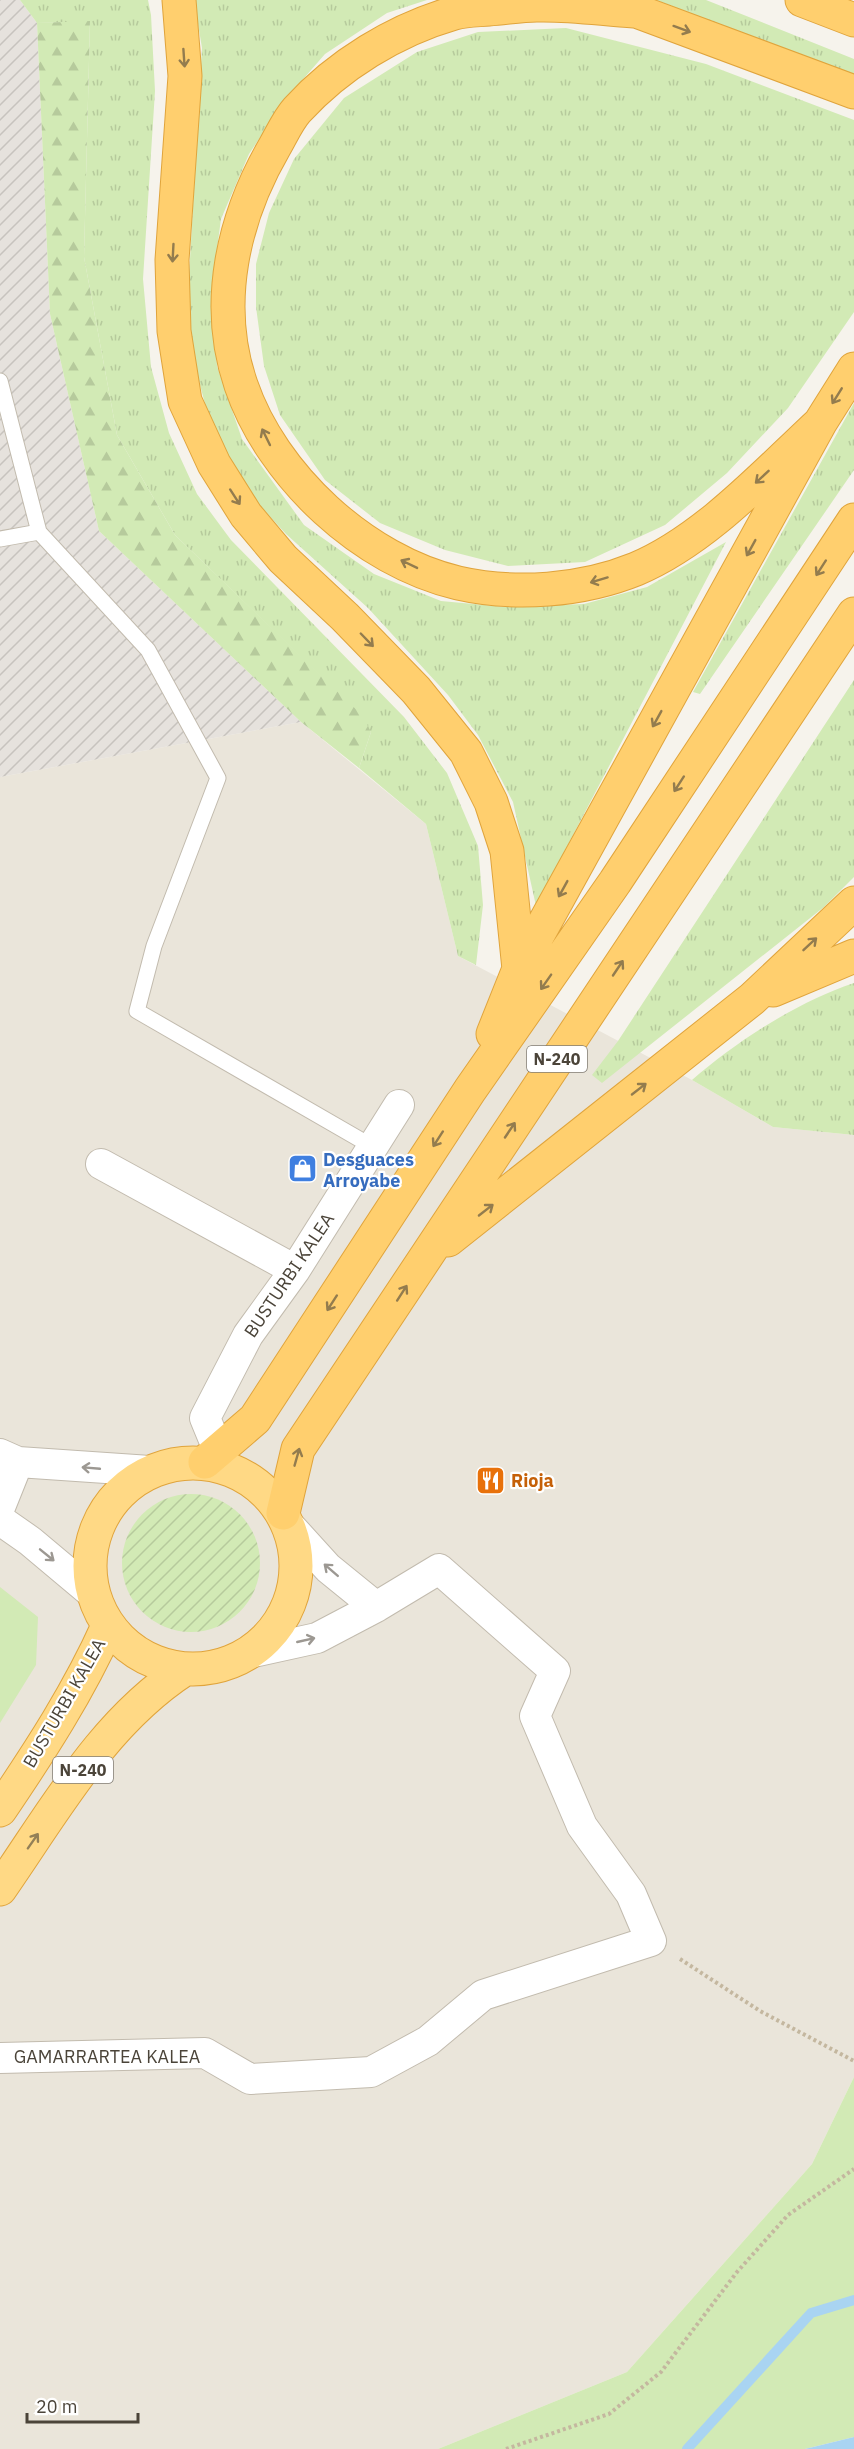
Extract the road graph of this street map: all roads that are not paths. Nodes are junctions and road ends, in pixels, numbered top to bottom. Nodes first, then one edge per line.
1 (179, 0) edge
2 (802, 0) edge
3 (621, 6) edge
4 (854, 20) edge
5 (854, 92) edge
6 (854, 369) edge
7 (0, 381) edge
8 (820, 423) junction
9 (854, 520) edge
10 (39, 532) junction
11 (0, 539) edge
12 (854, 614) edge
13 (854, 903) edge
14 (854, 956) edge
15 (519, 969) junction
16 (752, 999) junction
17 (470, 1090) junction
18 (399, 1105) dead end
19 (373, 1147) junction
20 (101, 1164) dead end
21 (423, 1259) junction
22 (295, 1270) junction
23 (212, 1457) junction
24 (9, 1458) edge
25 (150, 1471) junction
26 (0, 1507) edge
27 (285, 1519) junction
28 (0, 1520) edge
29 (92, 1593) junction
30 (376, 1608) junction
31 (108, 1626) junction
32 (249, 1653) junction
33 (185, 1670) junction
34 (0, 1809) edge
35 (0, 1889) edge
36 (0, 2058) edge

1 -> 15 highway
2 - 4 highway
3 -> 5 highway
8 -> 3 highway
6 -> 8 highway
7 - 10 lane
8 -> 15 highway
9 -> 17 highway, N-240
10 - 11 lane
10 - 19 lane
21 -> 12 highway, N-240
16 -> 13 highway
14 - 16 highway
15 - 17 highway
21 -> 16 highway
17 -> 23 highway, N-240
18 - 19 street, BUSTURBI KALEA
19 - 22 street, BUSTURBI KALEA
20 - 22 street
27 -> 21 highway, N-240
22 - 23 street, BUSTURBI KALEA
23 - 25 highway, N-240
23 - 27 highway, N-240
25 -> 24 street
24 - 26 street
25 - 29 highway, N-240
30 -> 27 street
27 - 32 highway, N-240
28 -> 29 street
29 - 31 highway, N-240
32 -> 30 street
30 - 36 street, GAMARRARTEA KALEA
31 - 33 highway, N-240
31 - 34 highway, BUSTURBI KALEA / N-240
32 - 33 highway, N-240
35 -> 33 highway, N-240

